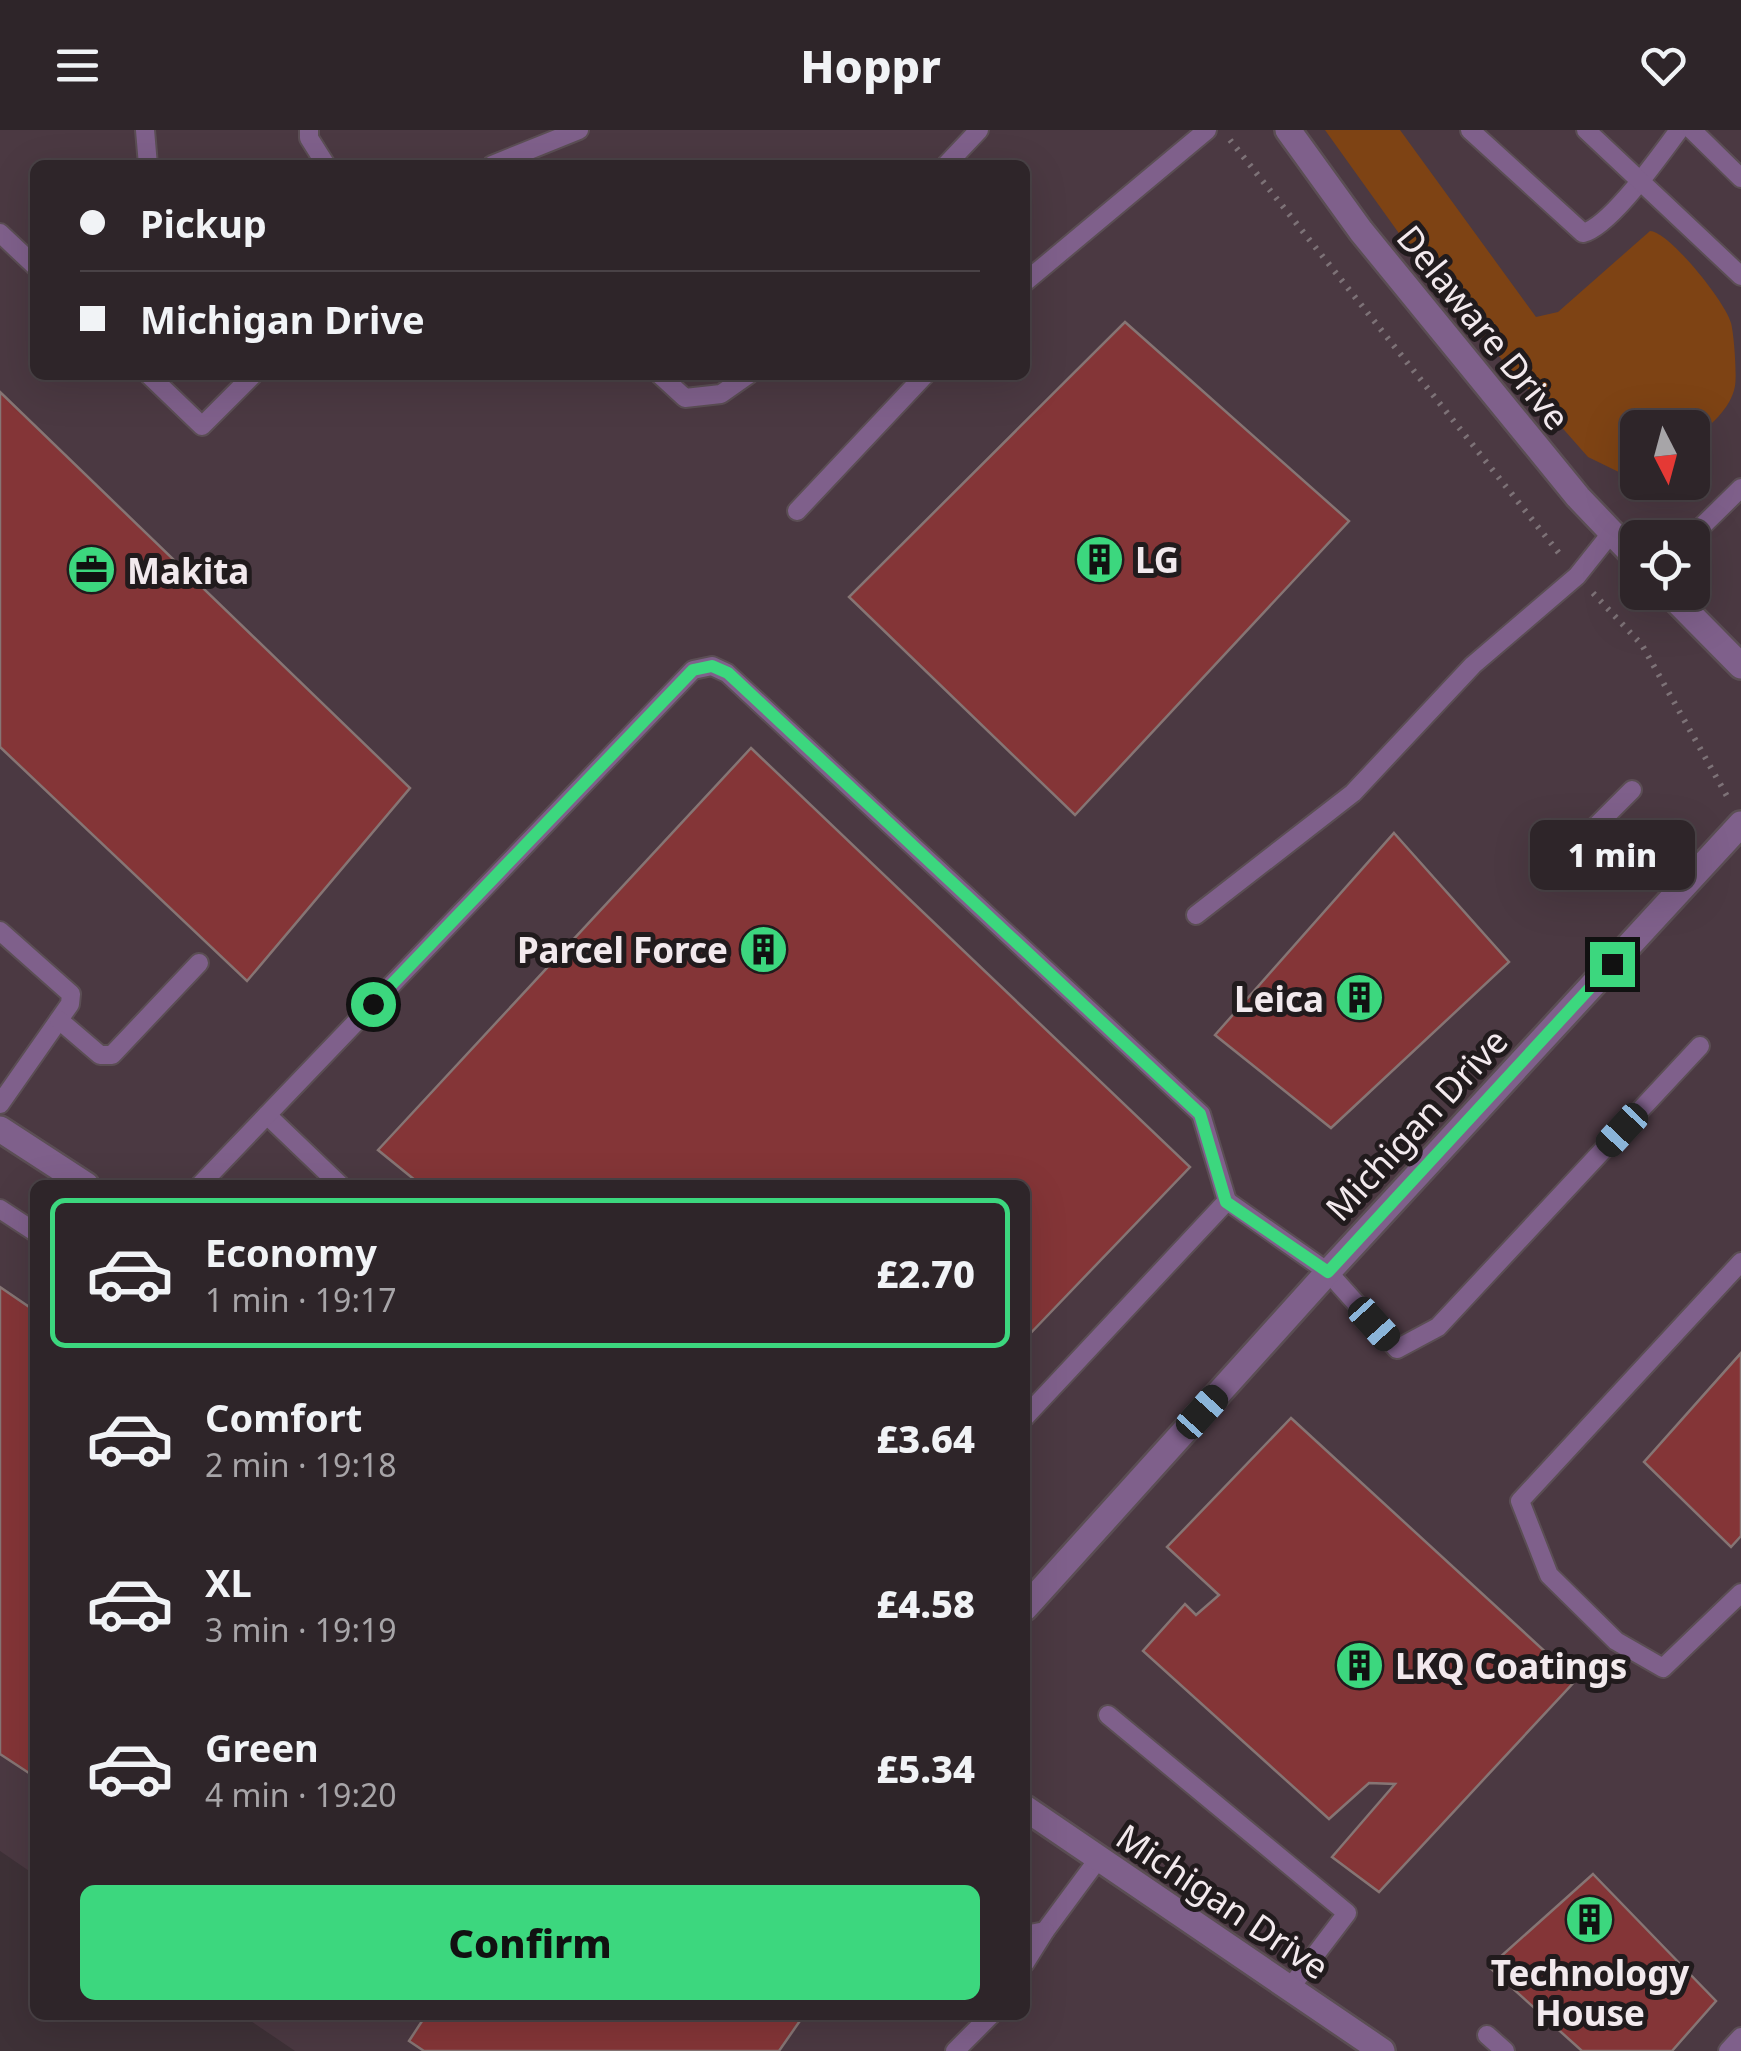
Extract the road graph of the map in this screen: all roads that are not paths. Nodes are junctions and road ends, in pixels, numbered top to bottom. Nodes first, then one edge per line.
1 (144, 130) edge
2 (308, 130) edge
3 (579, 130) edge
4 (980, 130) edge
5 (1206, 130) edge
6 (1288, 130) edge
7 (1470, 130) edge
8 (1586, 130) edge
9 (1679, 130) edge
10 (1692, 130) edge
11 (147, 160) edge
12 (323, 160) edge
13 (504, 160) edge
14 (951, 160) edge
15 (1741, 178) edge
16 (1640, 183) junction
17 (0, 232) edge
18 (30, 261) edge
19 (1741, 276) edge
20 (1030, 278) edge
21 (154, 380) edge
22 (248, 380) edge
23 (665, 380) edge
24 (741, 380) edge
25 (920, 380) edge
26 (1741, 488) edge
27 (797, 511) dead end
28 (1708, 520) edge
29 (1612, 532) junction
30 (1620, 541) edge
31 (1686, 610) edge
32 (1741, 666) edge
33 (1632, 790) dead end
34 (1736, 814) edge
35 (1566, 857) dead end
36 (1196, 914) dead end
37 (0, 931) edge
38 (199, 963) dead end
39 (60, 1020) junction
40 (1700, 1046) dead end
41 (0, 1104) edge
42 (267, 1115) junction
43 (0, 1128) edge
44 (78, 1180) edge
45 (205, 1180) edge
46 (335, 1180) edge
47 (1226, 1202) junction
48 (0, 1209) edge
49 (30, 1229) edge
50 (1741, 1262) edge
51 (1328, 1272) junction
52 (1030, 1413) edge
53 (1741, 1593) edge
54 (1030, 1602) edge
55 (1108, 1715) dead end
56 (1030, 1811) edge
57 (1099, 1858) junction
58 (1045, 1931) junction
59 (1030, 1934) edge
60 (1030, 1954) edge
61 (1290, 1988) junction
62 (986, 2020) edge
63 (1487, 2035) dead end
64 (1741, 2037) edge
65 (956, 2051) edge
66 (1382, 2051) edge
67 (1505, 2051) edge
68 (1728, 2051) edge

1 - 11 lane
2 - 12 lane
3 - 13 lane
4 - 14 lane
5 - 20 lane
6 - 29 street, Delaware Drive
7 - 16 lane
8 - 16 lane
9 - 16 lane
10 - 15 lane
16 - 19 lane
17 - 18 lane
21 - 22 lane
23 - 24 lane
25 - 27 lane
26 - 28 lane
29 - 30 street, Delaware Drive
29 - 36 lane
31 - 32 street
33 - 35 lane
34 - 51 street, Michigan Drive
37 - 39 lane
38 - 39 lane
39 - 41 lane
40 - 51 lane
42 - 45 lane
42 - 46 lane
42 - 47 lane
43 - 44 street
47 - 51 lane
47 - 52 lane
48 - 49 lane
50 - 53 lane
51 - 54 street, Michigan Drive
55 - 61 lane
56 - 57 street, Michigan Drive
57 - 58 lane
57 - 61 street, Michigan Drive
58 - 59 lane
58 - 60 lane
61 - 66 street, Michigan Drive
62 - 65 lane
63 - 67 lane
64 - 68 lane

